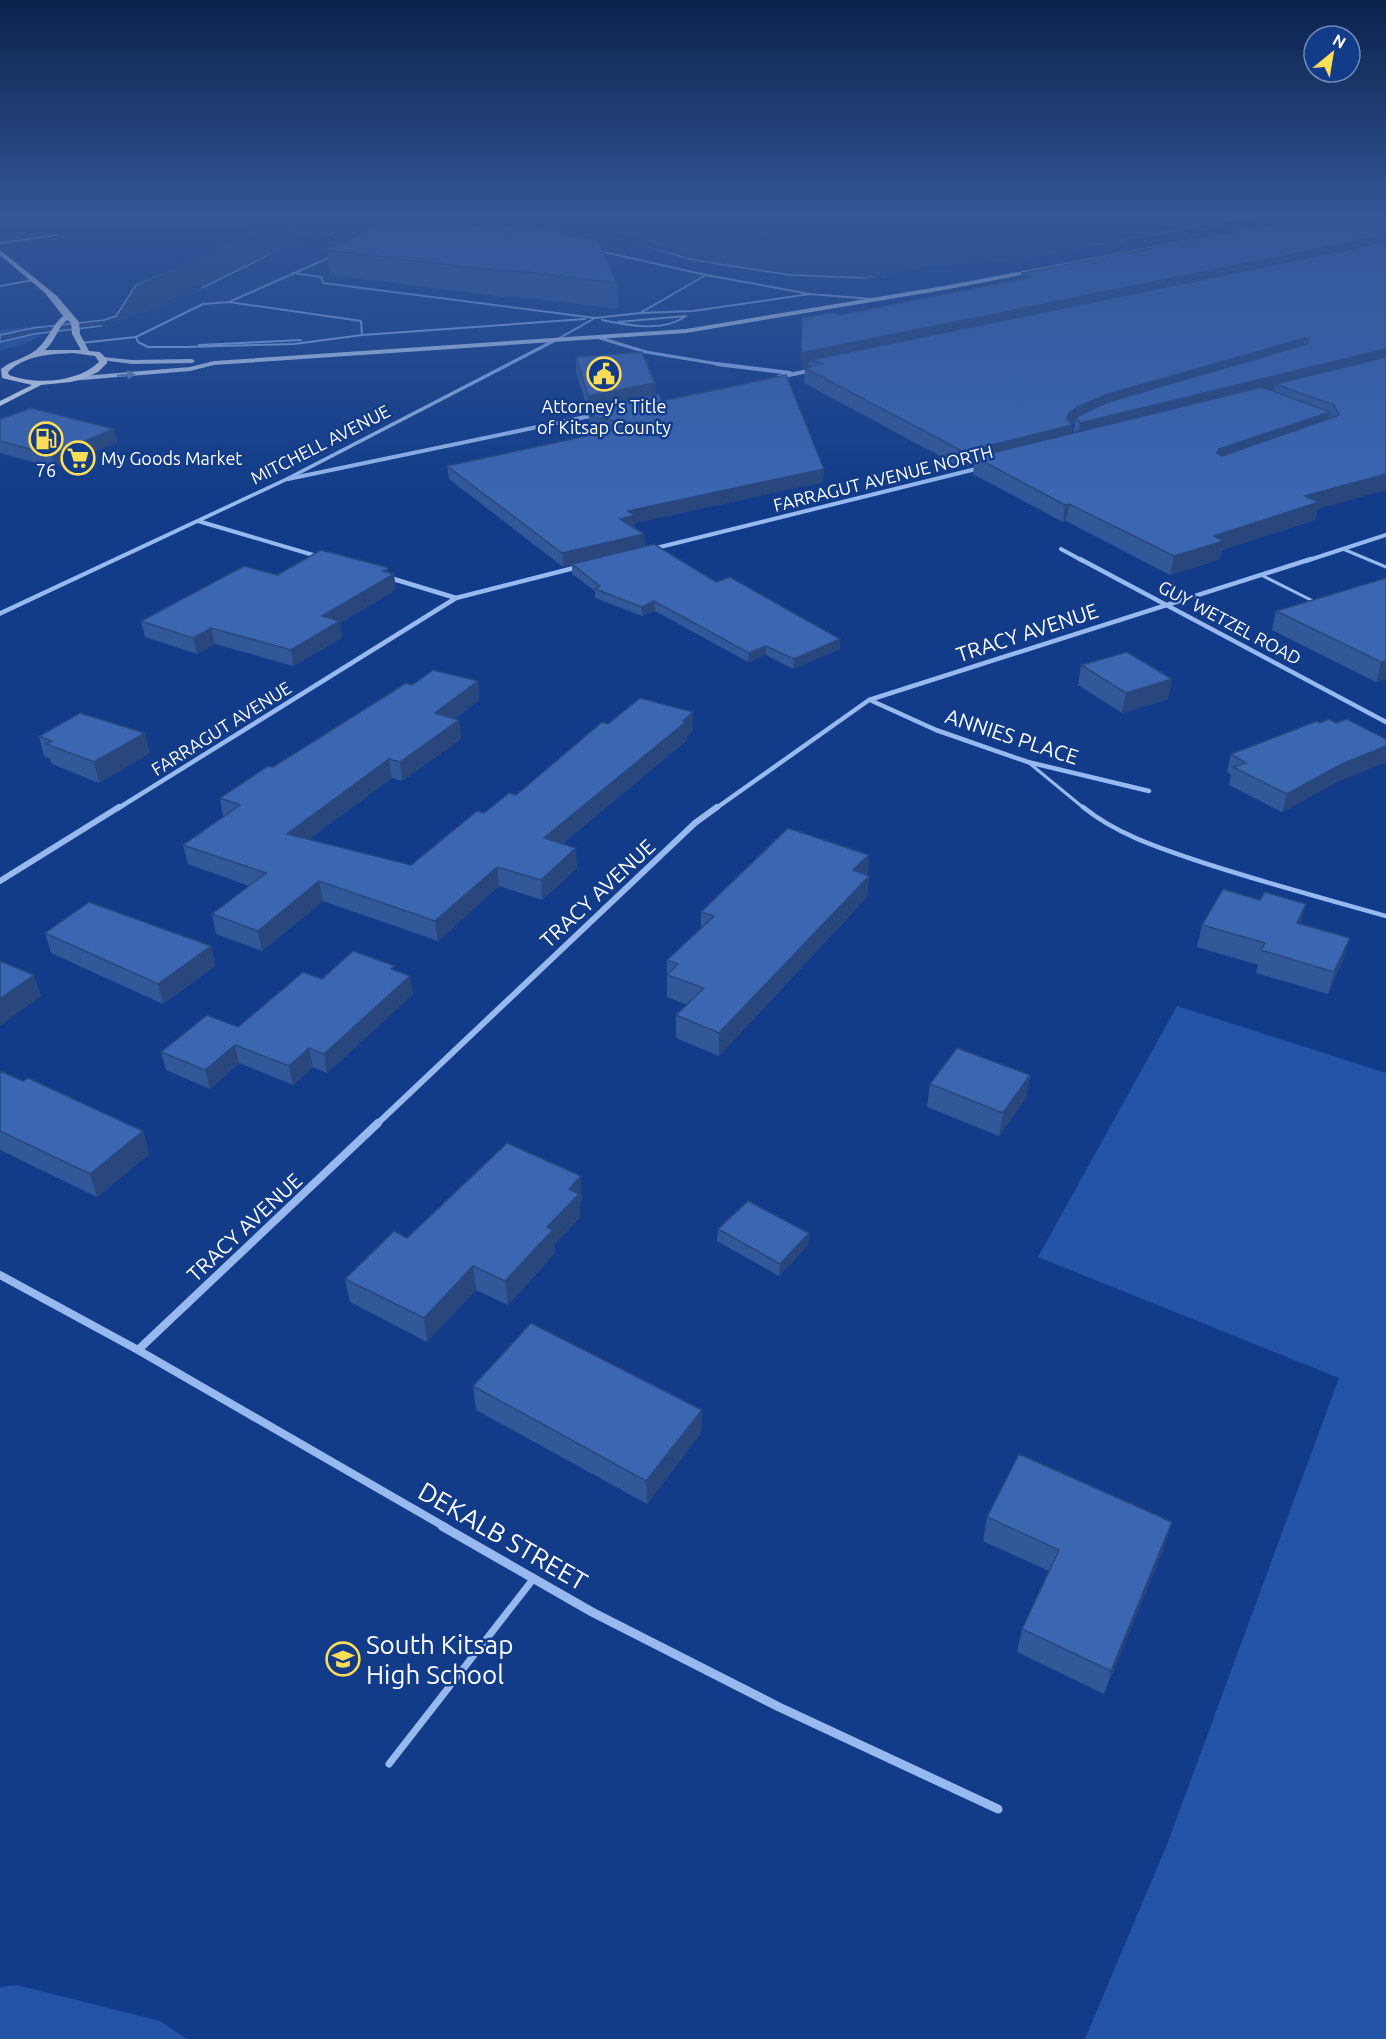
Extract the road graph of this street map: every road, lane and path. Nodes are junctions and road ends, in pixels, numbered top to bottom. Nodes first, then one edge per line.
1 (58, 307) edge
2 (197, 307) edge
3 (265, 307) edge
4 (511, 307) edge
5 (650, 307) edge
6 (719, 307) edge
7 (834, 307) edge
8 (640, 313) junction
9 (595, 318) junction
10 (63, 320) junction
11 (615, 322) junction
12 (362, 335) junction
13 (136, 337) junction
14 (600, 338) junction
15 (554, 341) junction
16 (81, 343) junction
17 (86, 352) junction
18 (35, 355) junction
19 (103, 359) junction
20 (214, 363) junction
21 (818, 369) edge
22 (795, 374) junction
23 (3, 378) edge
24 (772, 379) edge
25 (68, 380) junction
26 (44, 382) junction
27 (0, 404) edge
28 (596, 415) edge
29 (984, 466) edge
30 (287, 479) junction
31 (198, 521) junction
32 (1386, 535) edge
33 (651, 549) edge
34 (1061, 549) dead end
35 (1343, 549) junction
36 (321, 558) edge
37 (582, 566) edge
38 (1386, 567) edge
39 (377, 574) edge
40 (1261, 575) junction
41 (456, 598) junction
42 (1169, 604) junction
43 (1318, 604) edge
44 (0, 614) edge
45 (869, 700) junction
46 (1386, 722) edge
47 (1028, 762) junction
48 (1149, 791) dead end
49 (0, 881) edge
50 (1386, 916) edge
51 (0, 1275) edge
52 (138, 1350) junction
53 (534, 1578) junction
54 (389, 1764) dead end
55 (998, 1809) dead end

1 - 10 main road
2 - 13 lane
3 - 12 lane
4 - 9 lane
5 - 8 lane
6 - 8 lane
7 - 14 main road
8 - 9 lane
9 - 11 lane
9 - 12 lane
9 - 15 lane
10 - 16 main road
10 - 18 main road
11 - 11 lane
12 - 13 lane
13 - 16 lane
14 - 15 main road
14 - 22 street
15 - 20 main road
15 - 30 street, MITCHELL AVENUE
16 - 17 main road
17 - 18 main road
17 - 19 main road
18 - 23 main road
19 - 20 main road
19 - 25 main road
25 -> 20 main road
21 - 22 street
22 - 24 street
23 - 26 main road
25 - 26 main road
26 - 27 main road
28 - 30 street
29 - 33 street, FARRAGUT AVENUE NORTH
30 - 31 street, MITCHELL AVENUE
31 - 36 street
31 - 44 street, MITCHELL AVENUE
32 - 35 street, TRACY AVENUE
34 - 42 street, GUY WETZEL ROAD
35 - 38 lane
35 - 40 street, TRACY AVENUE
37 - 41 street
39 - 41 street
40 - 42 street, TRACY AVENUE
40 - 43 lane
41 - 49 street, FARRAGUT AVENUE
42 - 45 street, TRACY AVENUE
42 - 46 street, GUY WETZEL ROAD
45 - 47 street, ANNIES PLACE
45 - 52 street, TRACY AVENUE
47 - 48 street, ANNIES PLACE
47 - 50 lane
51 - 52 street, DEKALB STREET
52 - 53 street, DEKALB STREET
53 - 54 lane
53 - 55 street, DEKALB STREET

